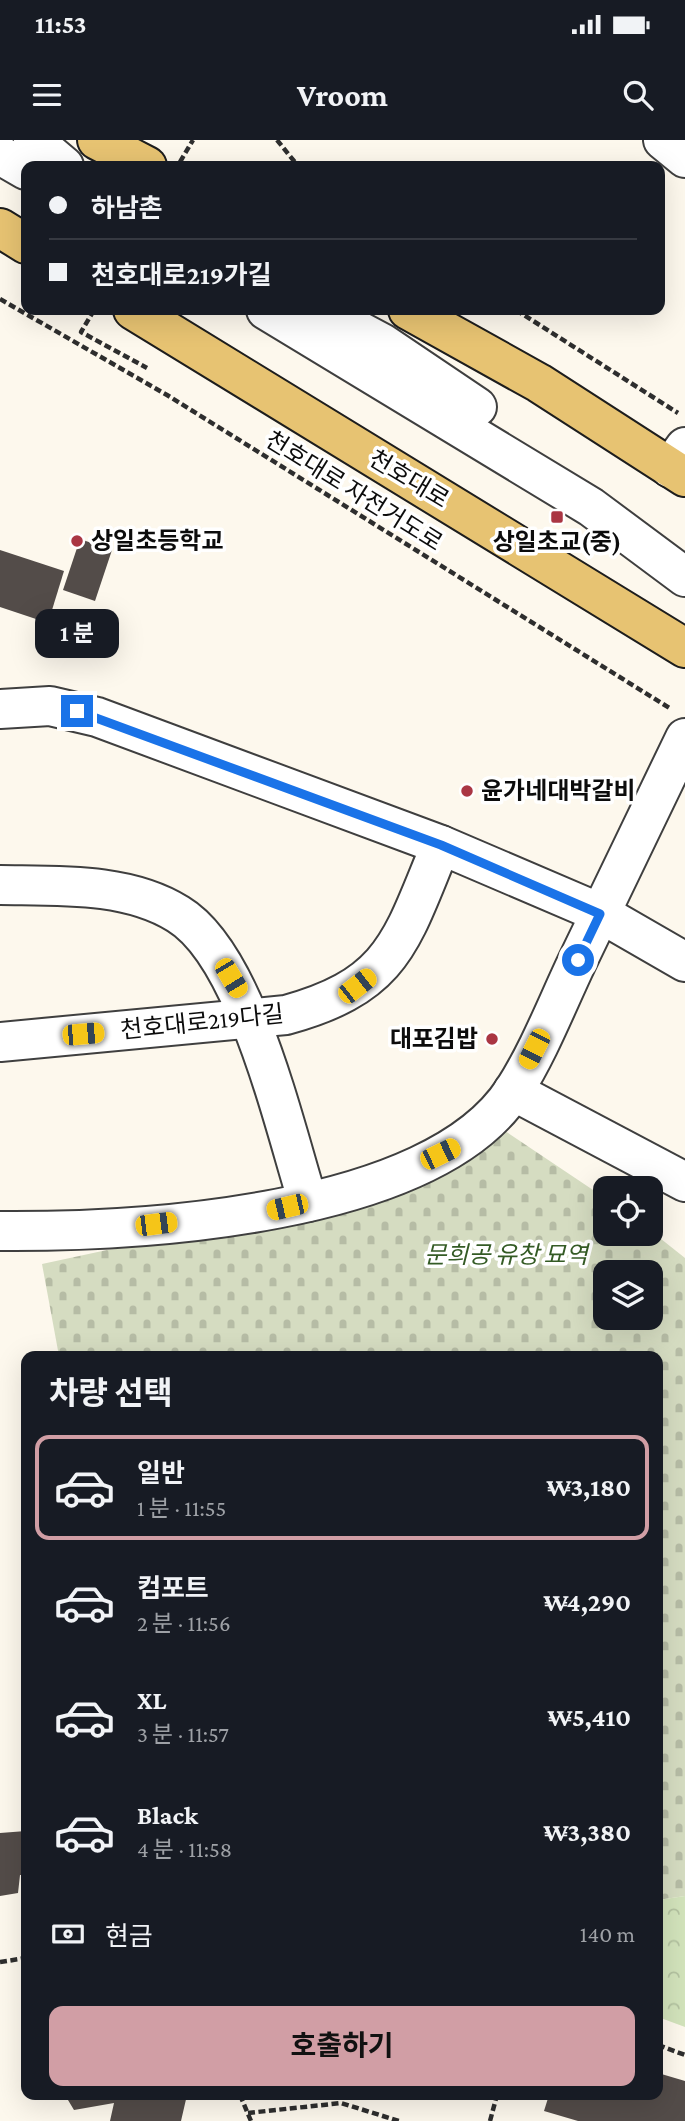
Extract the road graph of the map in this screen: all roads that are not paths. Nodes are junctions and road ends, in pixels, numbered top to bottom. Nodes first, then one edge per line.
1 (33, 140) edge
2 (97, 140) edge
3 (663, 140) edge
4 (0, 155) edge
5 (685, 158) edge
6 (58, 161) edge
7 (137, 161) edge
8 (21, 167) edge
9 (0, 228) edge
10 (21, 241) edge
11 (141, 315) edge
12 (274, 315) edge
13 (329, 315) edge
14 (417, 315) edge
15 (680, 464) edge
16 (685, 554) edge
17 (685, 577) edge
18 (685, 648) edge
19 (0, 709) edge
20 (679, 724) edge
21 (441, 845) junction
22 (0, 885) edge
23 (600, 914) junction
24 (685, 962) edge
25 (249, 1018) junction
26 (0, 1042) edge
27 (513, 1091) junction
28 (685, 1182) edge
29 (308, 1202) junction
30 (0, 1231) edge

1 - 6 street
2 - 7 main road
3 - 5 street
4 - 8 street
9 - 10 main road
11 - 18 main road, 천호대로
12 - 17 street
13 - 16 street
14 - 15 main road
19 - 21 street
20 - 23 street
21 - 23 street
21 - 25 street, 천호대로219다길
22 - 25 street
23 - 24 street
23 - 27 street
25 - 26 street, 천호대로219다길
25 - 29 street
27 - 28 street
27 - 29 street
29 - 30 street

